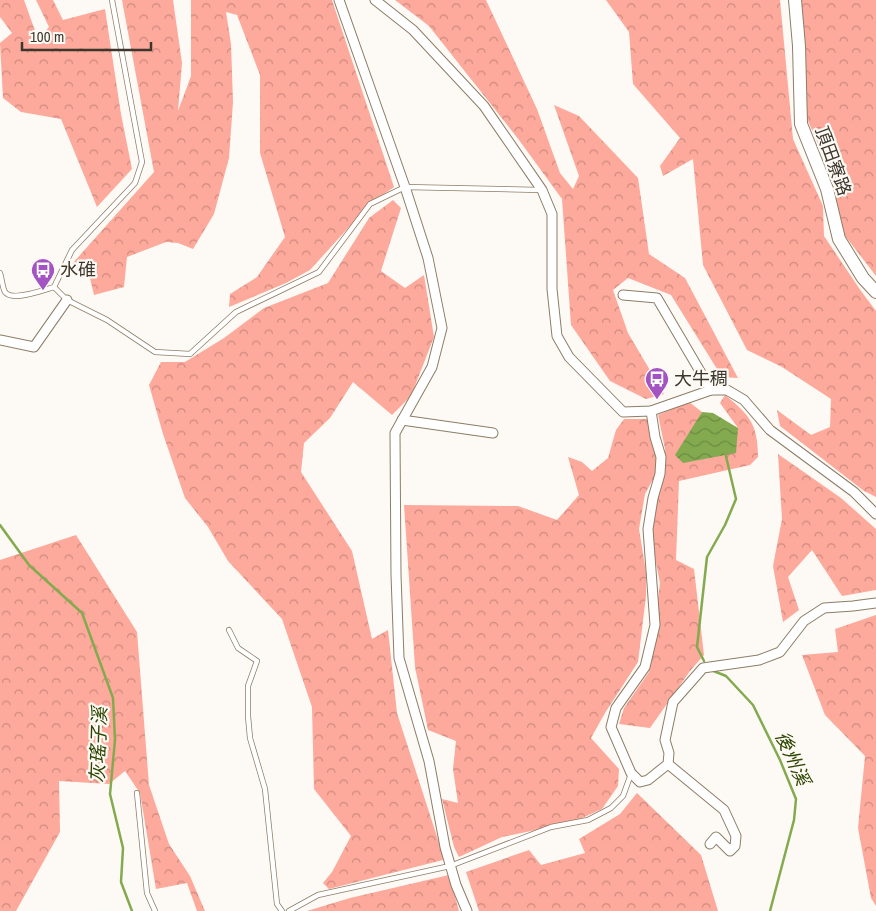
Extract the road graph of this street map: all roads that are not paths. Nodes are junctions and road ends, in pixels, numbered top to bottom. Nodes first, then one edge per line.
1 (112, 0) edge
2 (340, 0) edge
3 (375, 0) edge
4 (795, 0) edge
5 (405, 187) junction
6 (542, 190) junction
7 (0, 273) edge
8 (54, 287) junction
9 (876, 292) edge
10 (623, 295) dead end
11 (67, 300) junction
12 (0, 340) edge
13 (711, 390) junction
14 (651, 411) junction
15 (402, 420) junction
16 (493, 433) dead end
17 (876, 514) edge
18 (876, 603) edge
19 (229, 630) dead end
20 (668, 764) junction
21 (631, 773) junction
22 (137, 793) dead end
23 (710, 844) dead end
24 (450, 866) junction
25 (155, 911) edge
26 (282, 911) edge
27 (289, 911) edge
28 (467, 911) edge

1 - 8 lane
2 - 5 street
3 - 6 street
4 - 9 street, 頂田寮路
5 - 6 lane
5 - 11 lane
5 - 15 street
6 - 14 street
7 - 8 lane
8 - 11 lane
10 - 13 street
11 - 12 street
13 - 14 street
13 - 17 street
14 - 21 street
15 - 16 street
15 - 24 street
18 - 20 street
19 - 26 lane
20 - 21 street
20 - 23 street
21 - 24 lane
22 - 25 lane
24 - 27 lane
24 - 28 street

